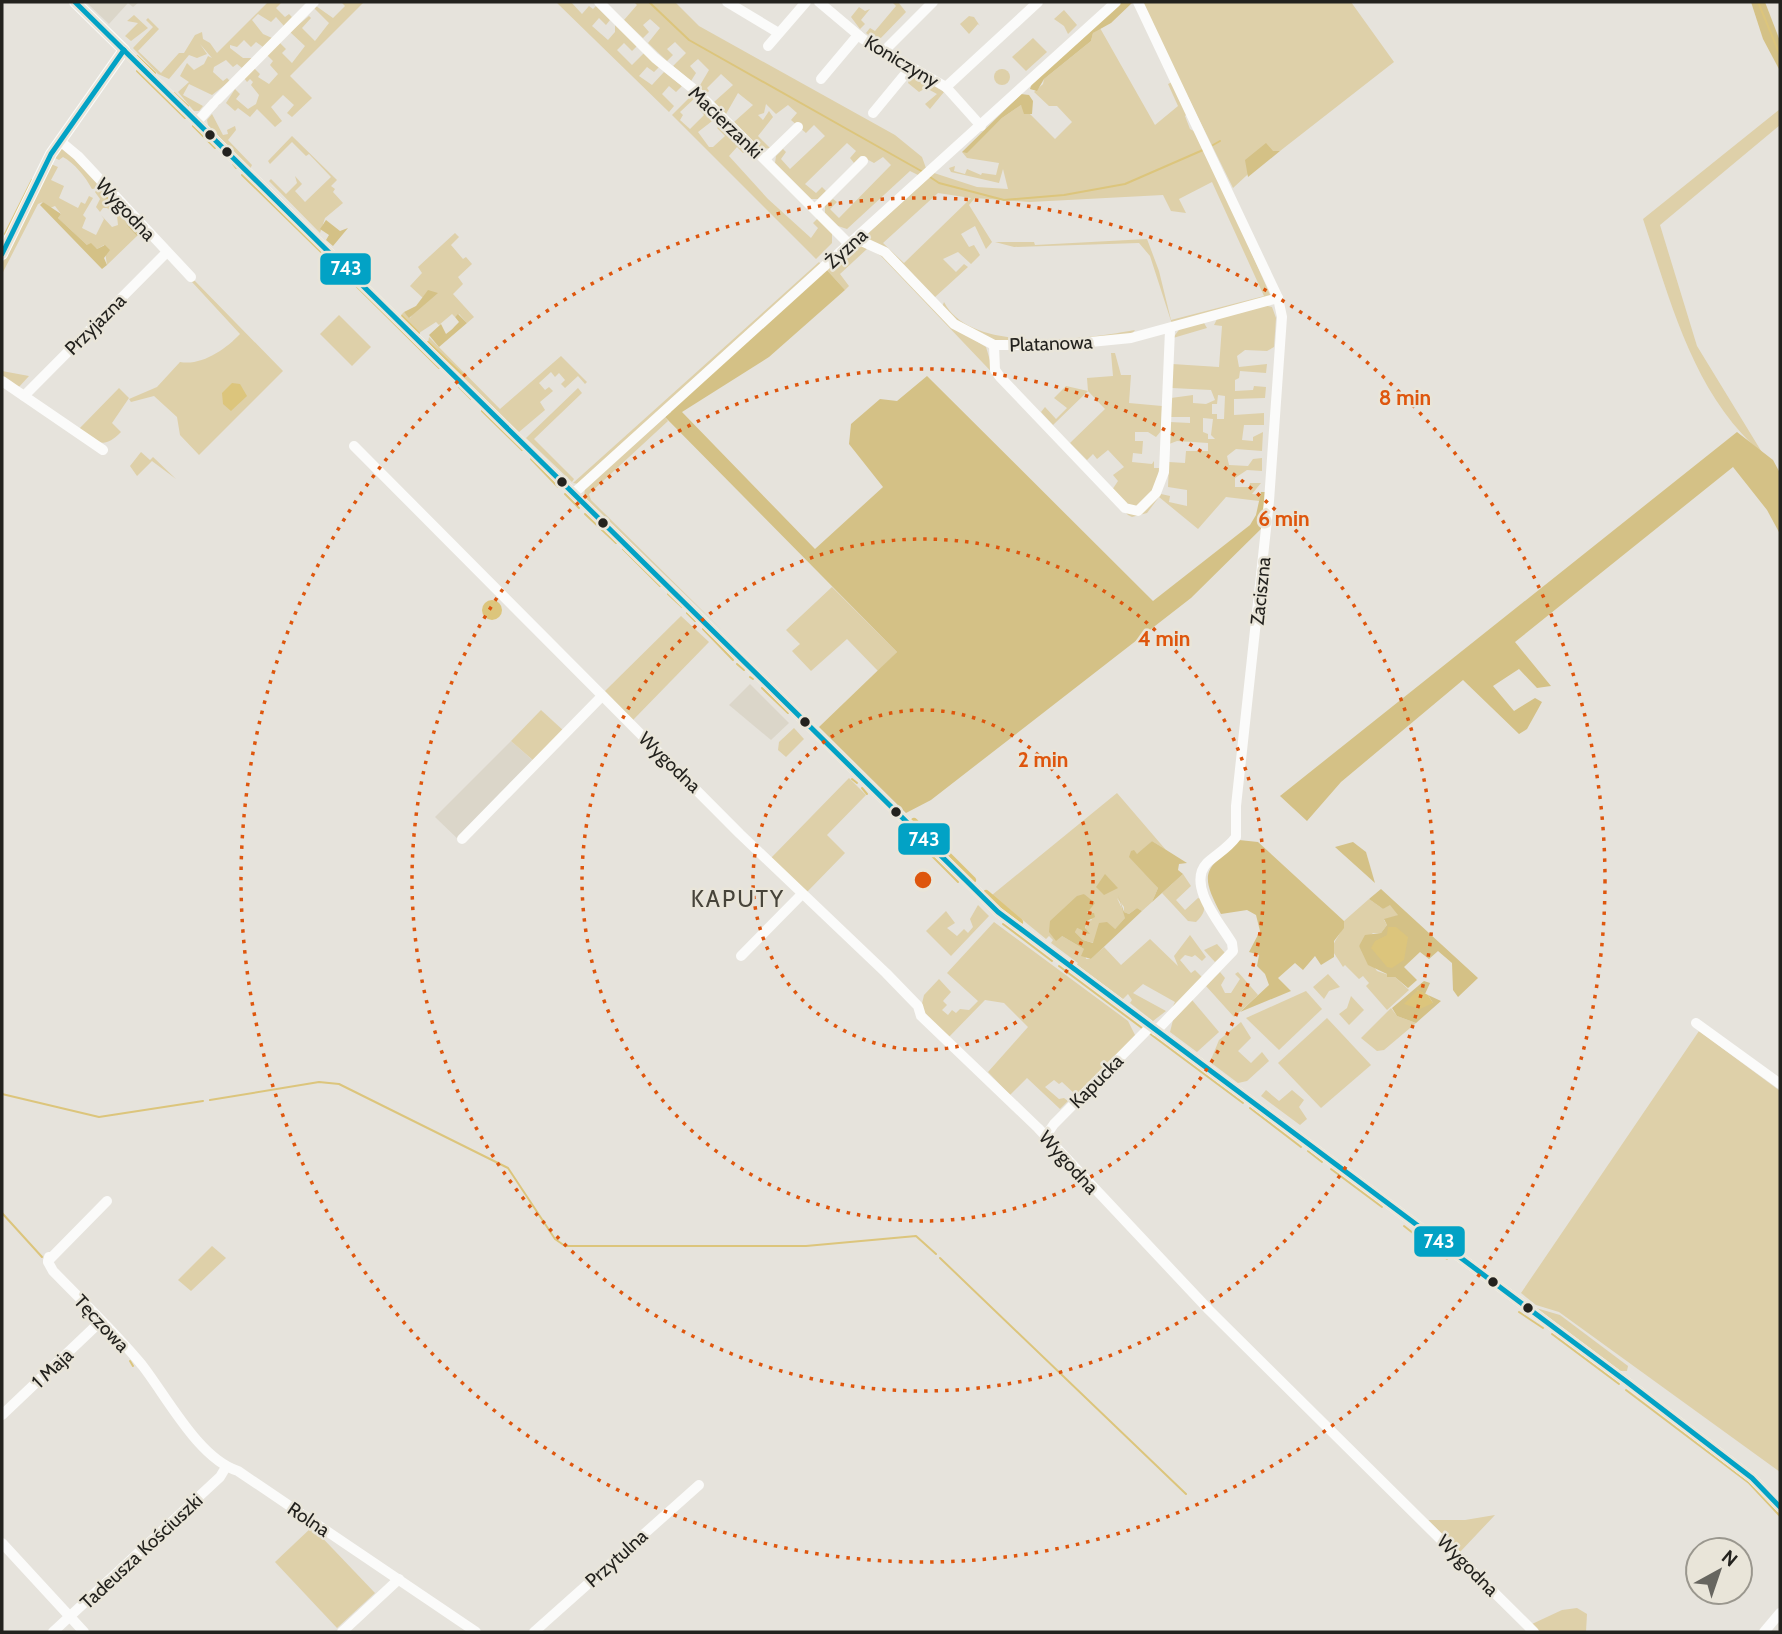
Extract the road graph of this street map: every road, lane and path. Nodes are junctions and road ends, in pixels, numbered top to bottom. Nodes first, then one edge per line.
1 (75, 2) edge
2 (599, 2) edge
3 (727, 2) edge
4 (806, 2) edge
5 (819, 2) edge
6 (933, 2) edge
7 (1038, 2) edge
8 (1116, 2) edge
9 (1138, 2) edge
10 (312, 3) edge
11 (777, 32) junction
12 (858, 35) junction
13 (768, 46) dead end
14 (124, 50) junction
15 (884, 51) junction
16 (911, 67) junction
17 (821, 79) dead end
18 (946, 87) junction
19 (873, 113) dead end
20 (197, 122) junction
21 (981, 126) junction
22 (798, 127) dead end
23 (60, 141) junction
24 (765, 159) junction
25 (863, 161) dead end
26 (815, 209) junction
27 (854, 242) junction
28 (167, 252) junction
29 (2, 254) edge
30 (191, 277) dead end
31 (1279, 298) junction
32 (1170, 330) junction
33 (994, 345) junction
34 (2, 381) edge
35 (24, 396) junction
36 (354, 446) dead end
37 (103, 450) dead end
38 (574, 493) junction
39 (602, 696) junction
40 (462, 839) dead end
41 (802, 894) junction
42 (741, 956) dead end
43 (1696, 1023) dead end
44 (1153, 1029) junction
45 (1780, 1084) edge
46 (1045, 1137) junction
47 (107, 1201) dead end
48 (101, 1321) junction
49 (158, 1389) joint
50 (2, 1415) edge
51 (226, 1467) junction
52 (699, 1485) dead end
53 (1780, 1507) edge
54 (2, 1543) edge
55 (399, 1579) junction
56 (1780, 1613) edge
57 (69, 1616) junction
58 (53, 1632) edge
59 (84, 1632) edge
60 (342, 1632) edge
61 (476, 1632) edge
62 (534, 1632) edge
63 (1534, 1632) edge
64 (1764, 1632) edge

1 - 14 main road
2 - 24 street, Macierzanki
3 - 11 street
4 - 11 street
5 - 12 street, Koniczyny
6 - 15 street
7 - 18 street
8 - 21 street, Żyzna
9 - 31 street, Zaciszna
10 - 20 street
11 - 13 street
12 - 15 street, Koniczyny
12 - 17 street
14 - 20 street
14 - 23 main road
15 - 16 street, Koniczyny
16 - 18 street, Koniczyny
16 - 19 street
18 - 21 street, Koniczyny
20 - 38 street
21 - 27 street, Żyzna
22 - 24 street
23 - 28 street, Wygodna
23 - 29 main road
24 - 26 street, Macierzanki
25 - 26 street
26 - 27 street, Macierzanki
27 - 33 street, Platanowa
27 - 38 street, Żyzna
28 - 30 street, Wygodna
28 - 35 street, Przyjazna
31 - 32 street, Platanowa
31 - 44 street, Zaciszna
32 - 33 street, Platanowa
32 - 33 street
34 - 35 street
35 - 37 street
36 - 39 street, Wygodna
38 - 44 street
39 - 40 street
39 - 41 street, Wygodna
41 - 42 street
41 - 46 street, Wygodna
43 - 45 street
44 - 46 street, Kapucka
44 - 53 street
46 - 63 street, Wygodna
47 - 48 street, Tęczowa
48 - 49 street, Tęczowa
48 - 50 street, 1 Maja
49 - 51 street, Rolna
51 - 55 street, Rolna
51 - 57 street, Tadeusza Kościuszki
52 - 62 street, Przytulna
54 - 57 street
55 - 60 street
55 - 61 street, Rolna
56 - 64 street
57 - 58 street, Tadeusza Kościuszki
57 - 59 street

